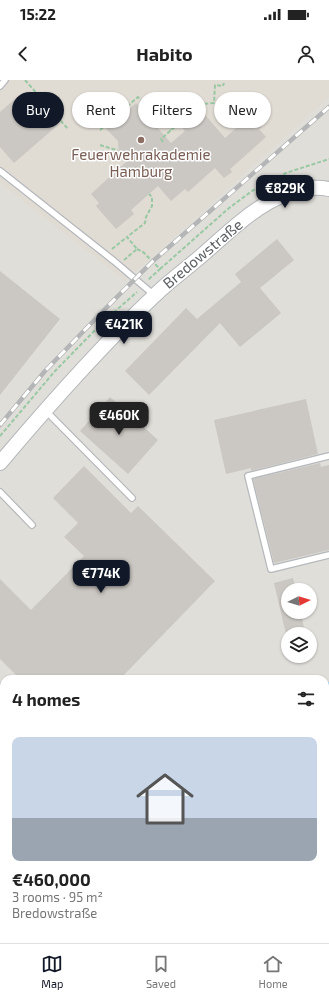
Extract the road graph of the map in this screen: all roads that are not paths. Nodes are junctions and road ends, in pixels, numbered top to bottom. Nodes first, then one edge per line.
1 (5, 80) edge
2 (0, 86) edge
3 (0, 170) edge
4 (329, 190) edge
5 (155, 295) junction
6 (45, 410) junction
7 (329, 456) edge
8 (0, 463) edge
9 (0, 492) edge
10 (132, 498) dead end
11 (32, 524) dead end
12 (329, 555) edge

1 - 2 lane
3 - 5 lane
4 - 5 street, Bredowstraße
5 - 6 street, Bredowstraße
6 - 8 street, Bredowstraße
6 - 10 lane
7 - 12 lane
9 - 11 lane

